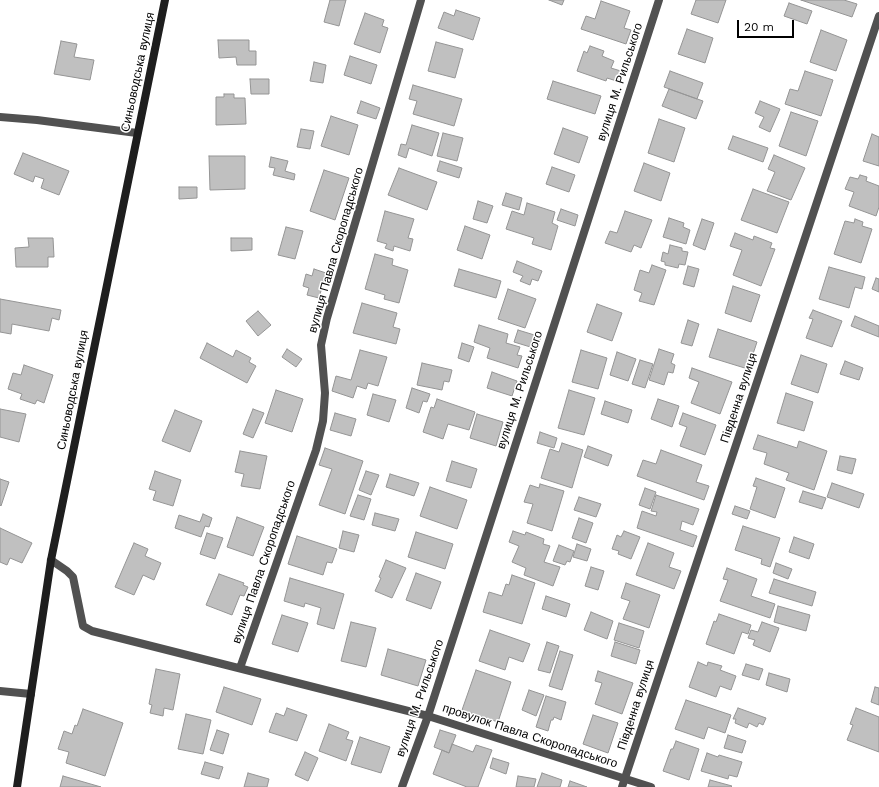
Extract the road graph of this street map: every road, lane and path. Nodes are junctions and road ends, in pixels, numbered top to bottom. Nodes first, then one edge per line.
1 (165, 0) edge
2 (421, 0) edge
3 (659, 0) edge
4 (879, 16) edge
5 (0, 117) edge
6 (137, 133) junction
7 (51, 560) junction
8 (240, 668) junction
9 (0, 691) edge
10 (31, 694) junction
11 (428, 716) junction
12 (624, 778) junction
13 (17, 787) edge
14 (402, 787) edge
15 (622, 787) edge
16 (651, 787) edge

1 - 6 street, Синьоводська вулиця
2 - 8 street, вулиця Павла Скоропадського
3 - 11 street, вулиця М. Рильського
4 - 12 street, Південна вулиця
5 - 6 street
6 - 7 street, Синьоводська вулиця
7 - 8 street, провулок Павла Скоропадського
7 - 10 street, Синьоводська вулиця
8 - 11 street, провулок Павла Скоропадського
9 - 10 street
10 - 13 street, Синьоводська вулиця
11 - 12 street, провулок Павла Скоропадського
11 - 14 street, вулиця М. Рильського
12 - 15 street, Південна вулиця
12 - 16 street, провулок Павла Скоропадського

